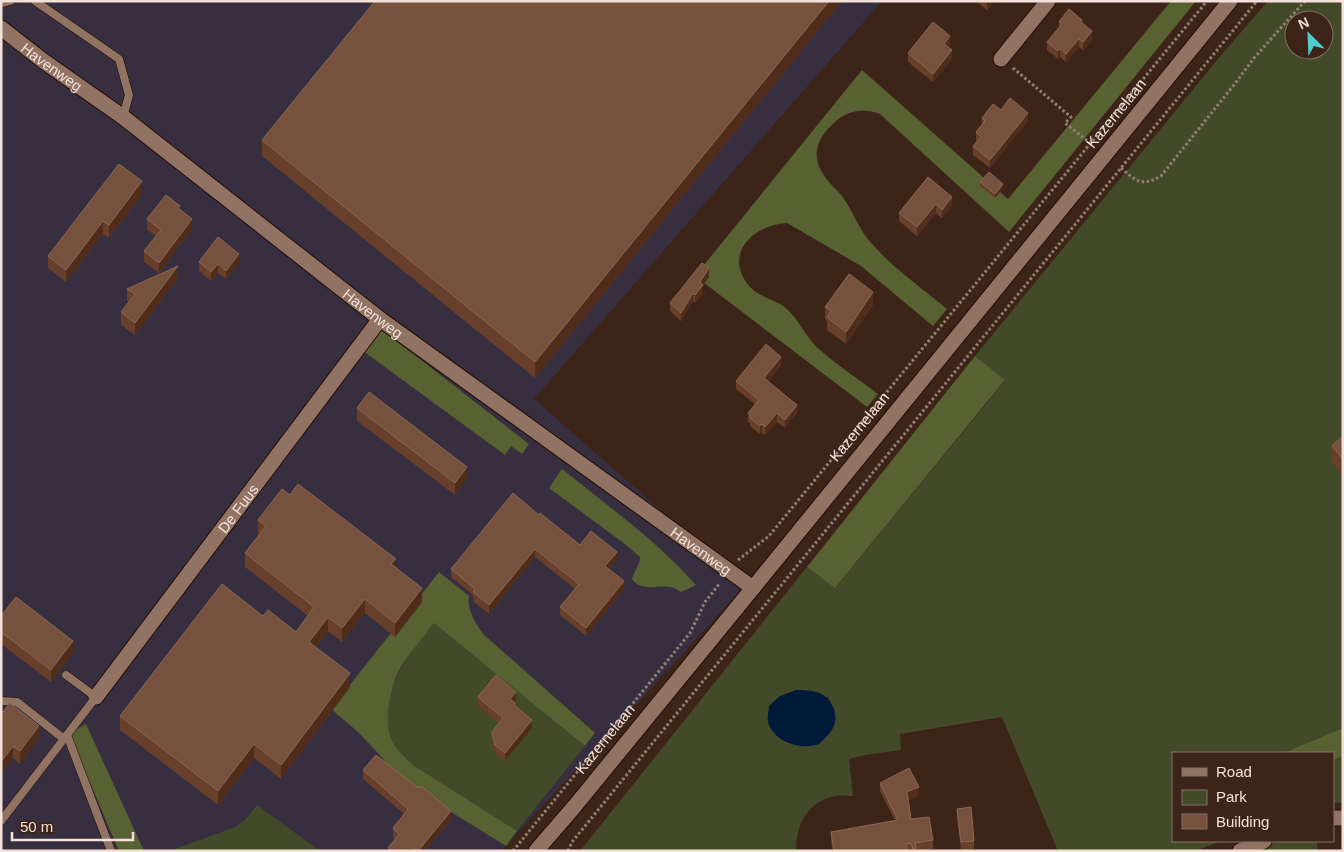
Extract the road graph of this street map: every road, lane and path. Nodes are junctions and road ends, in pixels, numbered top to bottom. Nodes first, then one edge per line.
1 (10, 1) edge
2 (35, 1) edge
3 (1048, 1) edge
4 (1207, 1) edge
5 (1230, 1) edge
6 (1257, 1) edge
7 (1305, 1) edge
8 (1, 4) edge
9 (1, 28) edge
10 (1001, 59) joint
11 (123, 117) junction
12 (1090, 143) junction
13 (1121, 168) junction
14 (380, 319) junction
15 (728, 572) junction
16 (753, 588) junction
17 (66, 675) dead end
18 (96, 697) junction
19 (1, 701) edge
20 (65, 737) junction
21 (1, 822) edge
22 (1262, 842) edge
23 (111, 851) edge
24 (513, 851) edge
25 (536, 851) edge
26 (568, 851) edge
27 (1240, 851) edge

1 - 8 lane
2 - 11 lane
3 - 10 street
4 - 12 path, Kazernelaan
5 - 16 street, Kazernelaan
6 - 13 path
7 - 13 path
9 - 11 street, Havenweg
10 - 12 path
11 - 14 street, Havenweg
12 - 15 path, Kazernelaan
13 - 26 path
14 - 15 street, Havenweg
14 - 18 street, De Fuus
15 - 16 street, Havenweg
15 - 24 path, Kazernelaan
16 - 25 street, Kazernelaan
17 - 18 lane
18 - 20 lane
19 - 20 lane
20 - 21 lane
20 - 23 lane
22 - 27 street

